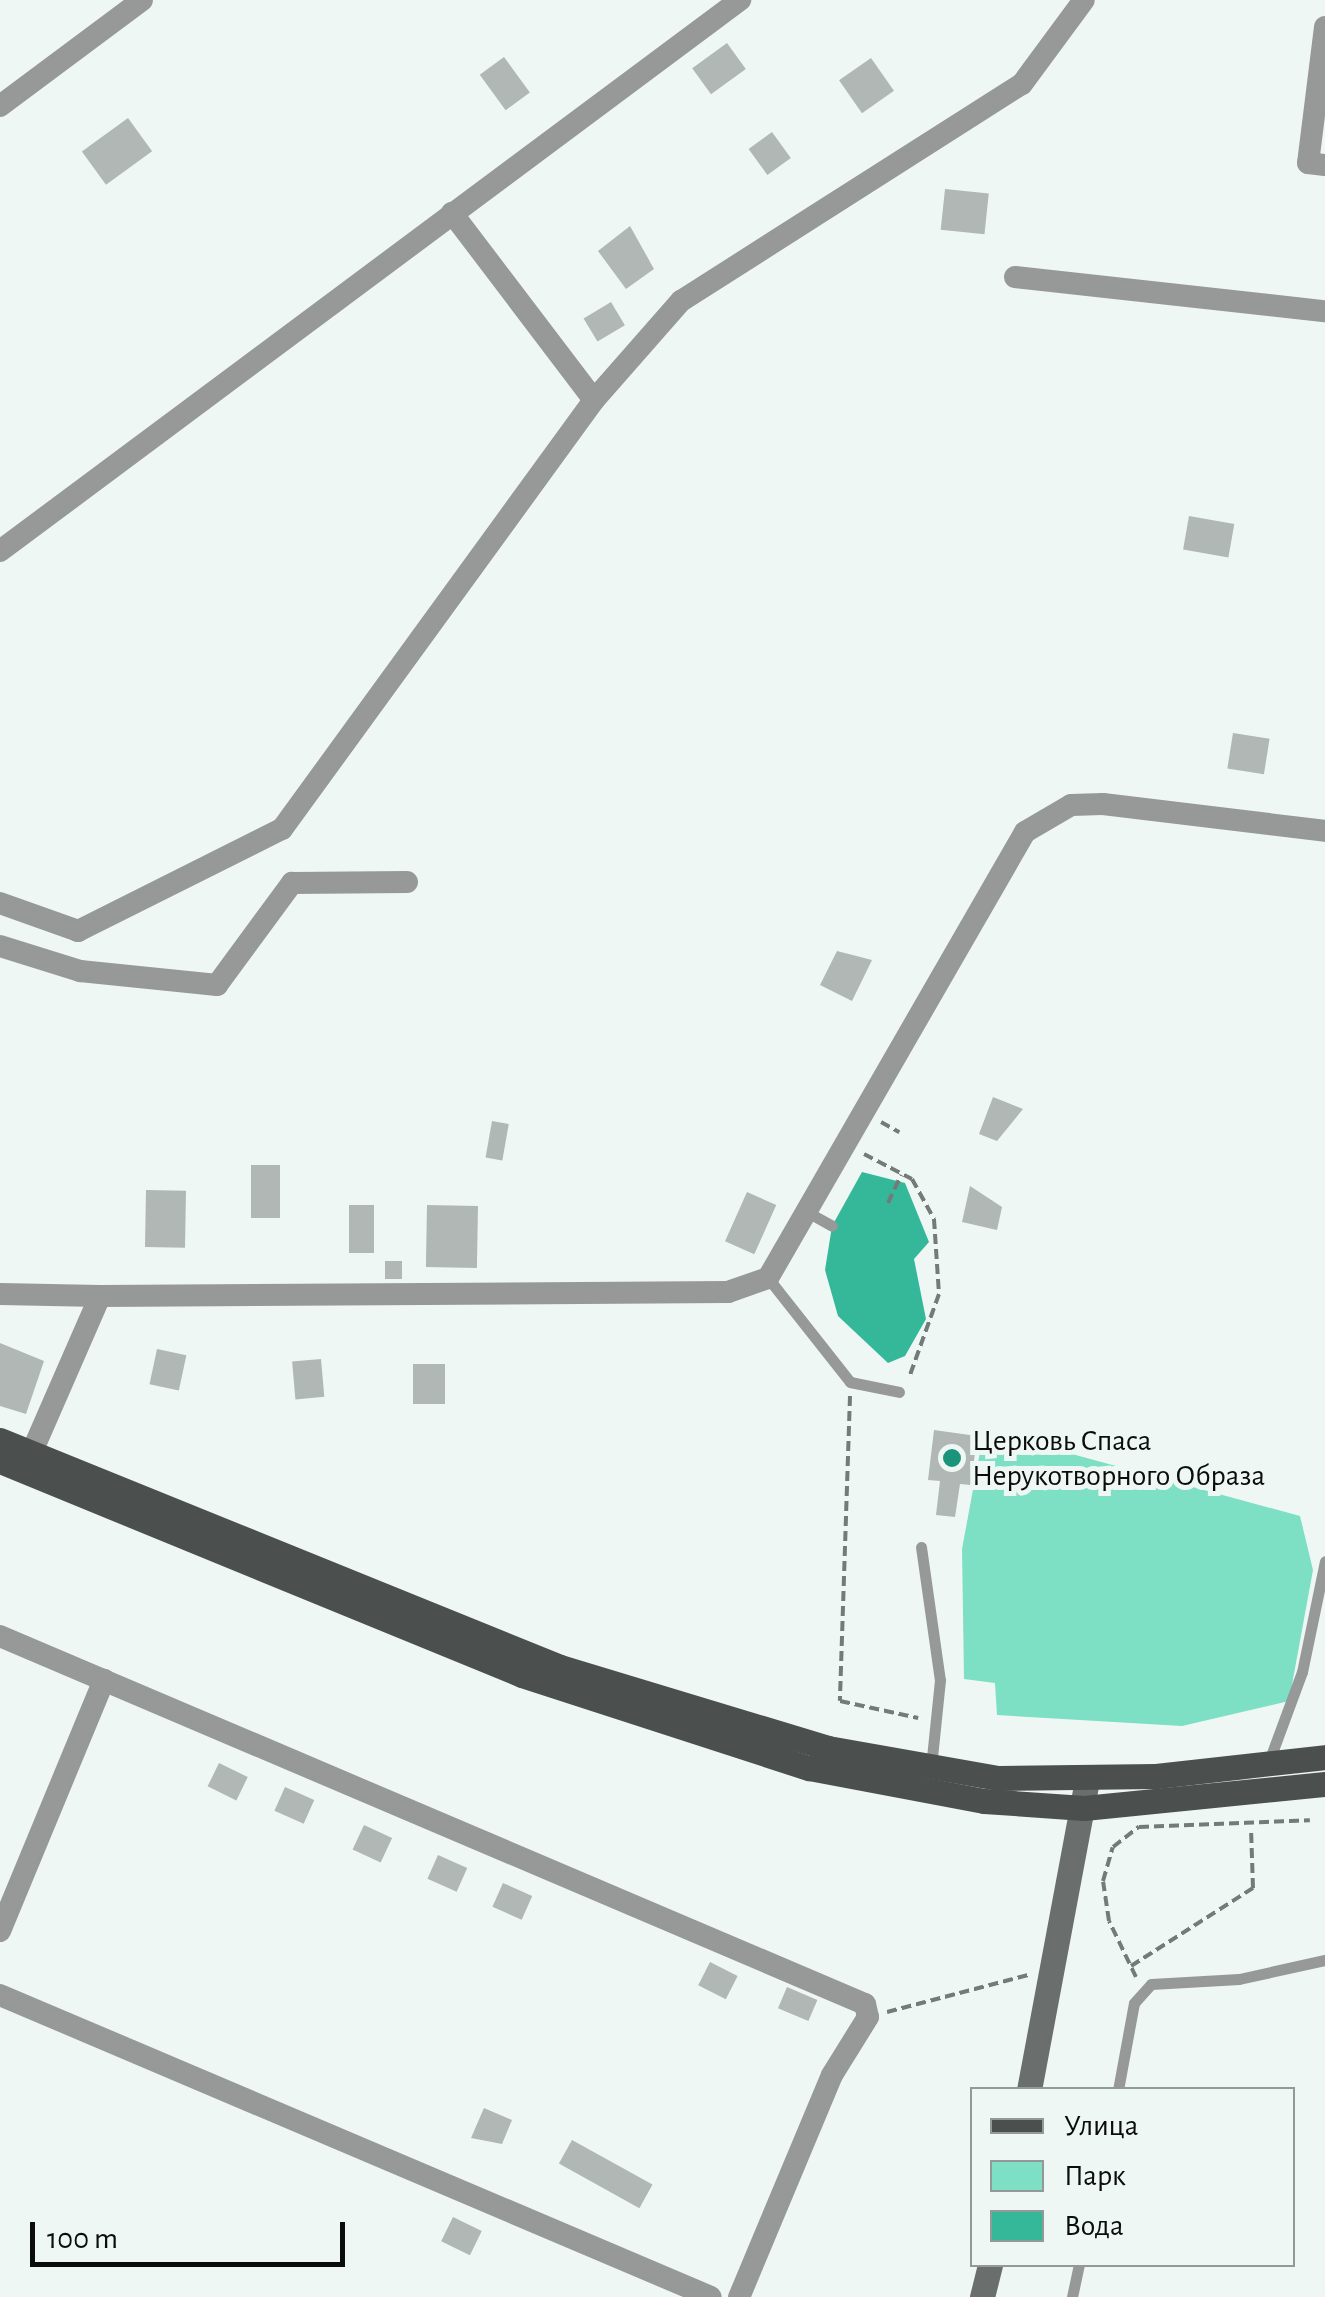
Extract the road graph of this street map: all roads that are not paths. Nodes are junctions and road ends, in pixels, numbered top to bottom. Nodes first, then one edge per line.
1 (142, 0) edge
2 (740, 0) edge
3 (1084, 0) edge
4 (1325, 27) edge
5 (0, 106) edge
6 (1325, 165) edge
7 (452, 213) junction
8 (1015, 276) dead end
9 (1325, 312) edge
10 (594, 400) junction
11 (0, 551) edge
12 (1325, 830) edge
13 (407, 882) dead end
14 (0, 902) edge
15 (0, 946) edge
16 (809, 1213) junction
17 (832, 1226) dead end
18 (768, 1278) junction
19 (0, 1294) edge
20 (100, 1296) junction
21 (899, 1392) road end
22 (0, 1440) edge
23 (31, 1454) junction
24 (0, 1461) edge
25 (921, 1548) dead end
26 (1325, 1561) edge
27 (0, 1636) edge
28 (104, 1680) junction
29 (1325, 1757) edge
30 (1268, 1765) junction
31 (930, 1767) junction
32 (1087, 1780) junction
33 (1325, 1784) edge
34 (1084, 1808) junction
35 (0, 1931) edge
36 (1325, 1960) edge
37 (0, 1995) edge
38 (1030, 2087) edge
39 (1119, 2087) edge
40 (989, 2267) edge
41 (1078, 2267) edge
42 (711, 2297) edge
43 (739, 2297) edge
44 (982, 2297) edge
45 (1072, 2297) edge

1 - 5 street
2 - 7 street
3 - 10 street
4 - 6 street
7 - 10 street
7 - 11 street
8 - 9 street
10 - 14 street
12 - 16 street
13 - 15 street
16 - 17 lane
16 - 18 street
18 - 20 street
18 - 21 lane
19 - 20 street
20 - 23 street
22 - 23 main road
23 - 31 main road
24 - 34 main road
25 - 31 lane
26 - 30 lane
27 - 28 street
28 - 35 street
28 - 43 street
29 - 30 main road
30 - 32 main road
31 - 32 main road
32 - 34 street
33 - 34 main road
34 - 38 street
36 - 39 lane
37 - 42 street
40 - 44 street
41 - 45 lane

